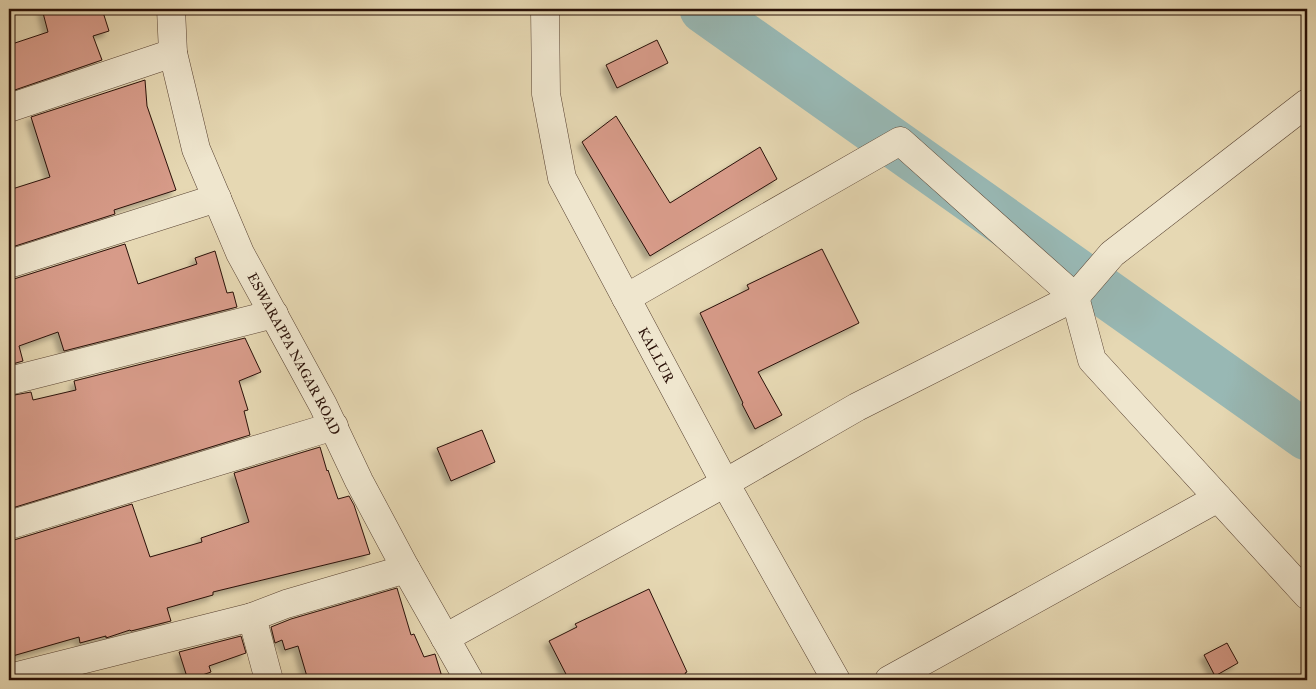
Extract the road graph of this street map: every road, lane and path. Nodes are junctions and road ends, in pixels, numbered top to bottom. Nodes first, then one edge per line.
1 (171, 9) edge
2 (545, 9) edge
3 (173, 53) junction
4 (1307, 103) edge
5 (9, 108) edge
6 (217, 198) junction
7 (9, 264) edge
8 (1075, 297) junction
9 (626, 298) junction
10 (274, 314) junction
11 (9, 381) edge
12 (334, 426) junction
13 (725, 483) junction
14 (1218, 498) junction
15 (9, 525) edge
16 (406, 569) junction
17 (1307, 594) edge
18 (252, 617) junction
19 (445, 638) junction
20 (83, 670) edge
21 (9, 678) edge
22 (270, 680) edge
23 (469, 680) edge
24 (836, 680) edge
25 (890, 680) edge

1 - 3 street, ESWARAPPA NAGAR ROAD
2 - 9 street, KALLUR
3 - 5 street
3 - 6 street, ESWARAPPA NAGAR ROAD
4 - 8 street
6 - 7 street
6 - 10 street, ESWARAPPA NAGAR ROAD
8 - 9 street
8 - 13 street
8 - 14 street
9 - 13 street, KALLUR
10 - 11 street
10 - 12 street, ESWARAPPA NAGAR ROAD
12 - 15 street
12 - 16 street, ESWARAPPA NAGAR ROAD
13 - 19 street
13 - 24 street, KALLUR
14 - 17 street
14 - 25 street
16 - 18 street
16 - 19 street, ESWARAPPA NAGAR ROAD
18 - 20 street
18 - 22 street
19 - 23 street, ESWARAPPA NAGAR ROAD
20 - 21 street

